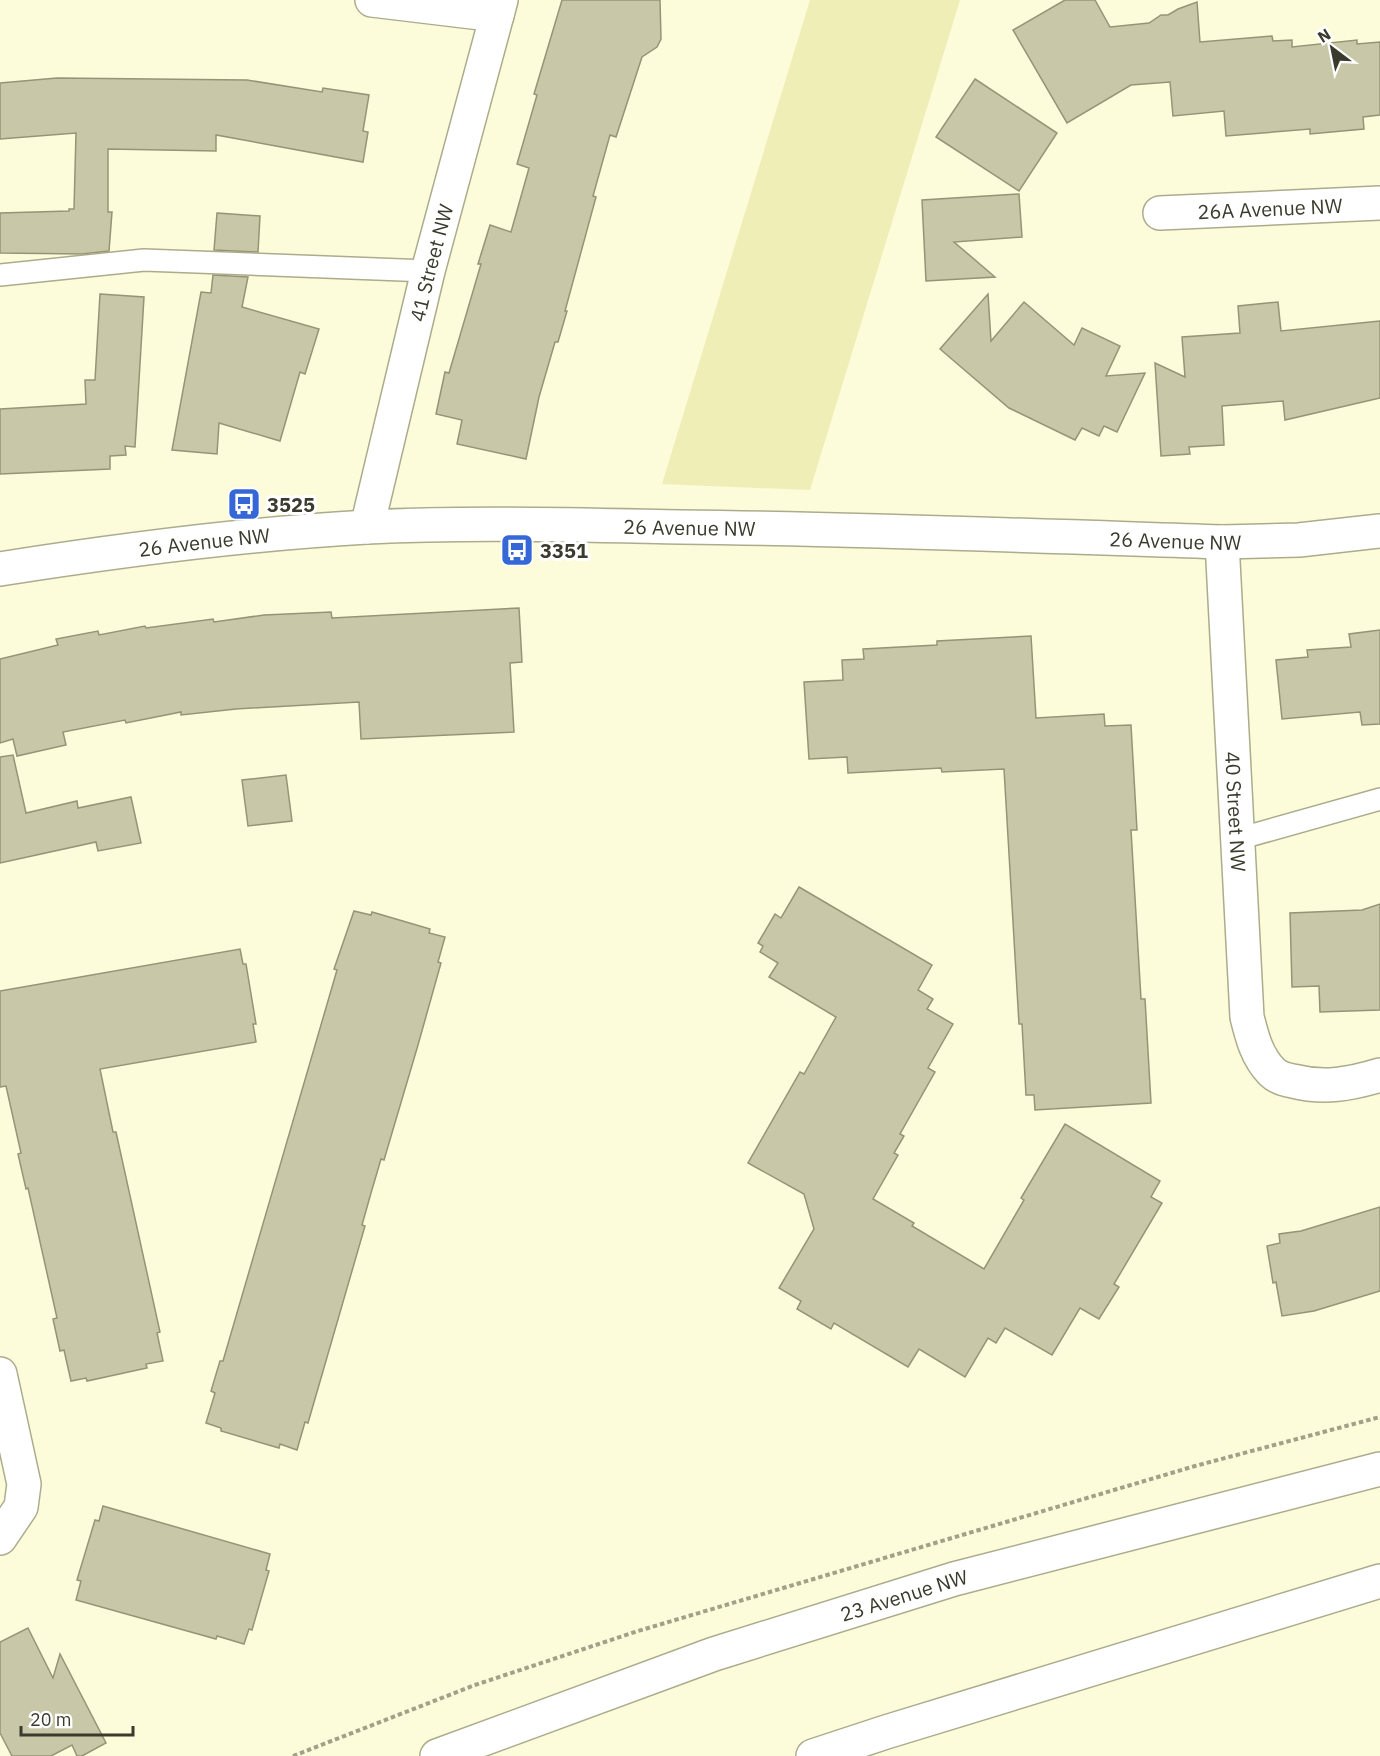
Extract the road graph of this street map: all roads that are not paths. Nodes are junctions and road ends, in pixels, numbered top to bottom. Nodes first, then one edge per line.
1 (372, 0) edge
2 (499, 8) edge
3 (1380, 203) edge
4 (1160, 213) dead end
5 (428, 271) junction
6 (0, 275) edge
7 (368, 527) junction
8 (1380, 531) edge
9 (1222, 542) junction
10 (0, 569) edge
11 (1380, 799) edge
12 (1238, 838) junction
13 (1380, 1075) edge
14 (0, 1374) edge
15 (1380, 1469) edge
16 (4, 1533) edge
17 (1380, 1581) edge
18 (437, 1756) edge
19 (813, 1756) edge

1 - 2 street
2 - 5 street, 41 Street NW
3 - 4 street, 26A Avenue NW
5 - 6 lane
5 - 7 street, 41 Street NW
7 - 9 street, 26 Avenue NW
7 - 10 street, 26 Avenue NW
8 - 9 street, 26 Avenue NW
9 - 12 street, 40 Street NW
11 - 12 lane
12 - 13 street, 40 Street NW
14 - 16 street
15 - 18 street, 23 Avenue NW
17 - 19 street

